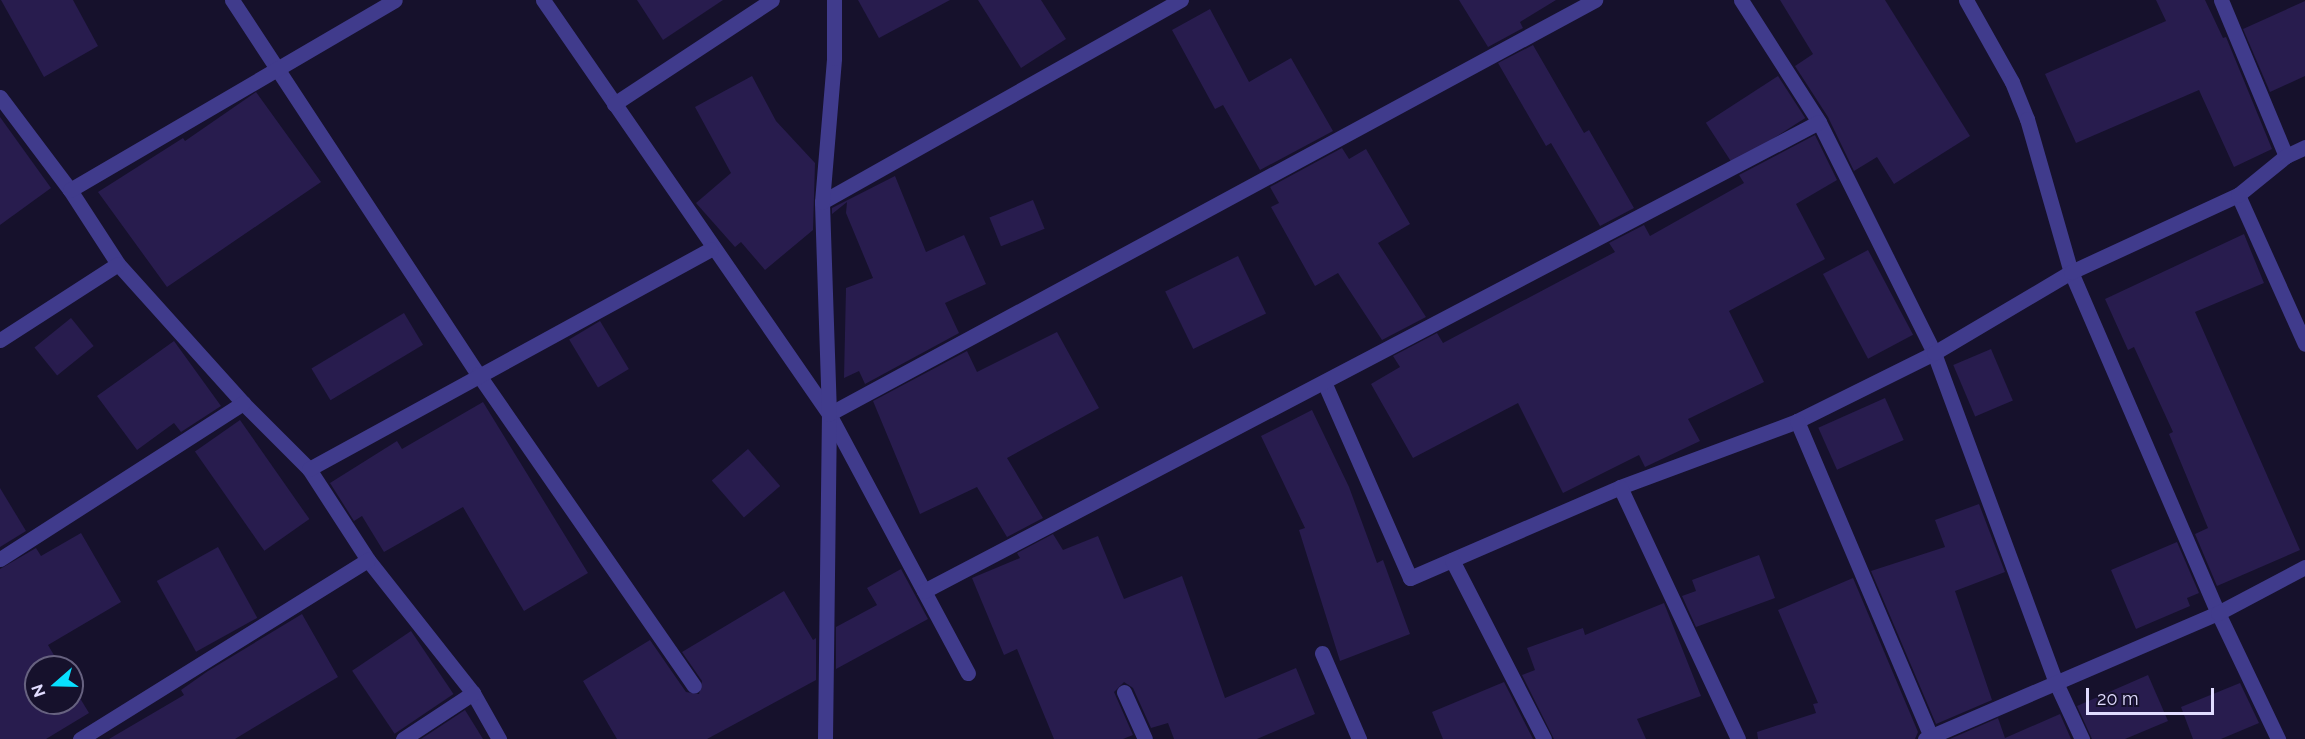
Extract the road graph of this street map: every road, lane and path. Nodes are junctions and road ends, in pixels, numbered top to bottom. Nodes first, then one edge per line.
1 (232, 0) edge
2 (395, 0) edge
3 (543, 0) edge
4 (772, 0) edge
5 (834, 0) edge
6 (1181, 0) edge
7 (1595, 0) edge
8 (1741, 0) edge
9 (1966, 0) edge
10 (2222, 0) edge
11 (276, 68) junction
12 (0, 97) edge
13 (614, 104) junction
14 (1819, 122) junction
15 (2305, 147) edge
16 (2286, 156) junction
17 (70, 190) junction
18 (2238, 195) junction
19 (822, 202) junction
20 (711, 249) junction
21 (118, 264) junction
22 (2071, 272) junction
23 (0, 340) edge
24 (2305, 344) edge
25 (1934, 352) junction
26 (477, 374) junction
27 (1324, 382) junction
28 (243, 403) junction
29 (829, 414) junction
30 (1797, 421) junction
31 (309, 469) junction
32 (1620, 487) junction
33 (0, 560) edge
34 (368, 560) junction
35 (1452, 560) junction
36 (2305, 567) edge
37 (924, 591) junction
38 (2218, 612) junction
39 (1322, 653) dead end
40 (968, 673) dead end
41 (2056, 685) junction
42 (694, 686) dead end
43 (1124, 692) dead end
44 (473, 693) junction
45 (1930, 738) edge
46 (80, 739) edge
47 (403, 739) edge
48 (499, 739) edge
49 (825, 739) edge
50 (1145, 739) edge
51 (1359, 739) edge
52 (1544, 739) edge
53 (1738, 739) edge
54 (2082, 739) edge
55 (2278, 739) edge

1 - 11 street
2 - 11 street
3 - 13 street
4 - 13 street
5 - 19 street
6 - 19 street
7 - 29 street
8 - 14 street
9 - 22 street
10 - 16 street
11 - 17 street
11 - 26 street
12 - 17 street
13 - 20 street
14 - 25 street
14 - 27 street
15 - 16 street
16 - 18 street
17 - 21 street
18 - 22 street
18 - 24 street
19 - 29 street
20 - 26 street
20 - 29 street
21 - 23 street
21 - 28 street
22 - 25 street
22 - 38 street
25 - 30 street
25 - 41 street
26 - 31 street
26 - 42 street
27 - 35 street
27 - 37 street
28 - 31 street
28 - 33 street
29 - 37 street
29 - 49 street
30 - 32 street
30 - 45 street
31 - 34 street
32 - 35 street
32 - 53 street
34 - 44 street
34 - 46 street
35 - 52 street
36 - 38 street
37 - 40 street
38 - 41 street
38 - 55 street
39 - 51 street
41 - 45 street
41 - 54 street
43 - 50 street
44 - 47 street
44 - 48 street

